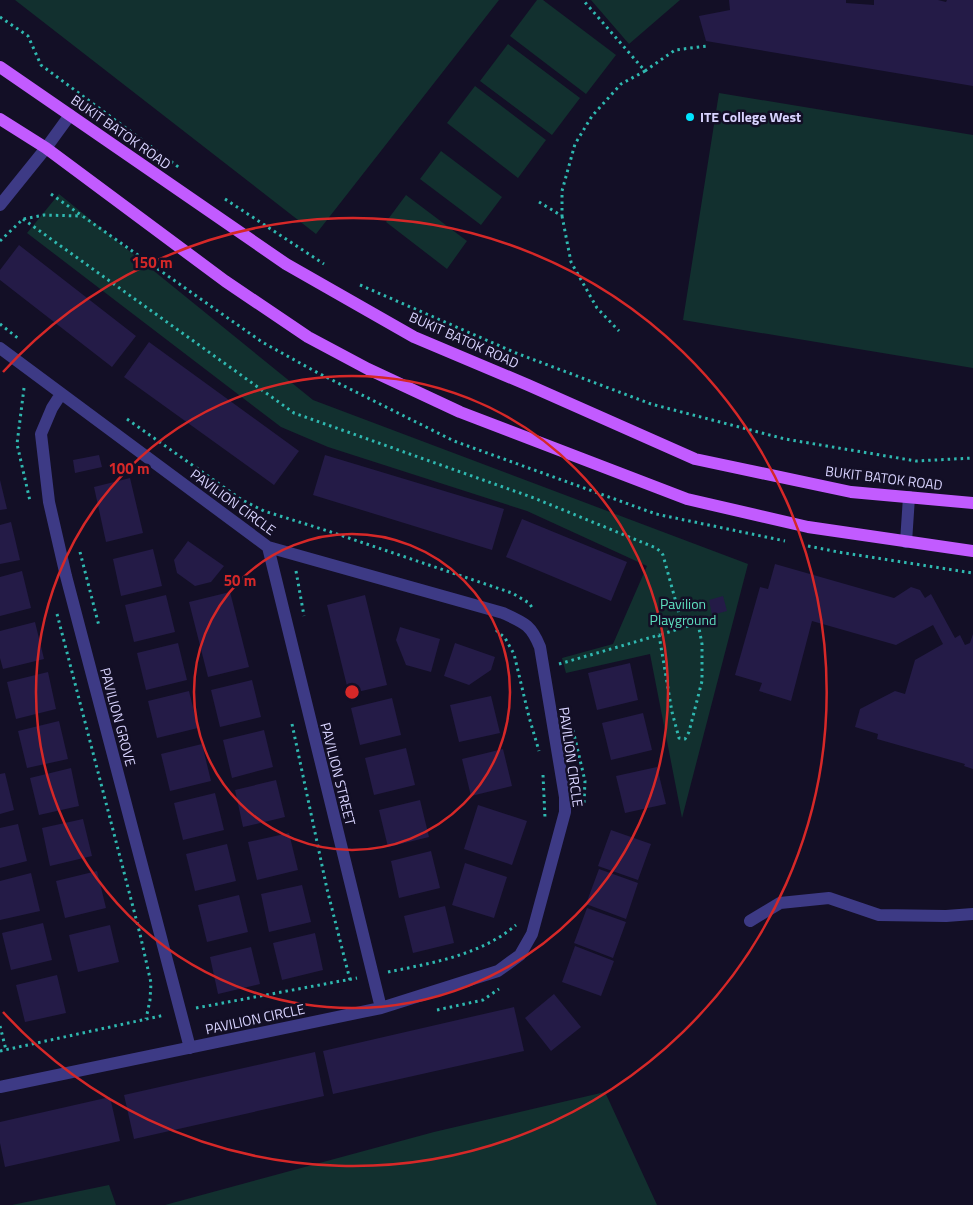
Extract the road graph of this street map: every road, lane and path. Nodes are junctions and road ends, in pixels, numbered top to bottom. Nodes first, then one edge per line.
1 (583, 0) edge
2 (0, 17) edge
3 (707, 46) dead end
4 (0, 67) edge
5 (642, 72) junction
6 (70, 115) junction
7 (0, 119) edge
8 (46, 148) junction
9 (181, 169) dead end
10 (222, 197) dead end
11 (539, 202) dead end
12 (0, 205) edge
13 (83, 216) dead end
14 (562, 216) junction
15 (23, 219) junction
16 (0, 241) edge
17 (330, 268) dead end
18 (356, 283) dead end
19 (0, 324) edge
20 (619, 331) dead end
21 (24, 343) dead end
22 (0, 348) edge
23 (61, 394) junction
24 (125, 417) dead end
25 (973, 458) edge
26 (910, 497) junction
27 (950, 501) junction
28 (973, 503) edge
29 (973, 512) edge
30 (906, 542) junction
31 (268, 547) junction
32 (973, 551) edge
33 (535, 611) dead end
34 (682, 628) junction
35 (659, 635) junction
36 (554, 658) dead end
37 (291, 720) dead end
38 (572, 728) dead end
39 (583, 811) dead end
40 (973, 914) edge
41 (750, 921) dead end
42 (350, 980) dead end
43 (500, 989) dead end
44 (381, 1008) junction
45 (435, 1010) dead end
46 (0, 1026) edge
47 (190, 1048) junction
48 (6, 1050) dead end
49 (0, 1087) edge

1 - 5 path
2 - 9 path
3 - 5 path
4 - 6 main road, BUKIT BATOK ROAD
5 - 14 path
6 - 8 street
6 - 26 main road, BUKIT BATOK ROAD
7 - 8 main road
8 - 12 street
8 - 30 main road
10 - 17 path
11 - 14 path
13 - 15 path
14 - 20 path
15 - 16 path
15 - 34 path
18 - 25 path
19 - 21 path
22 - 23 street, PAVILION CIRCLE
23 - 31 street, PAVILION CIRCLE
23 - 47 street, PAVILION GROVE
24 - 33 path
26 - 27 main road, BUKIT BATOK ROAD
26 - 30 street
27 - 28 main road, BUKIT BATOK ROAD
27 - 29 main road
30 - 32 main road
31 - 44 street, PAVILION STREET
31 - 44 street, PAVILION CIRCLE
34 - 35 path
34 - 35 path
35 - 36 path
37 - 42 path
38 - 39 path
40 - 41 street
43 - 45 path
44 - 47 street, PAVILION CIRCLE
46 - 48 path
47 - 49 street, PAVILION CIRCLE

